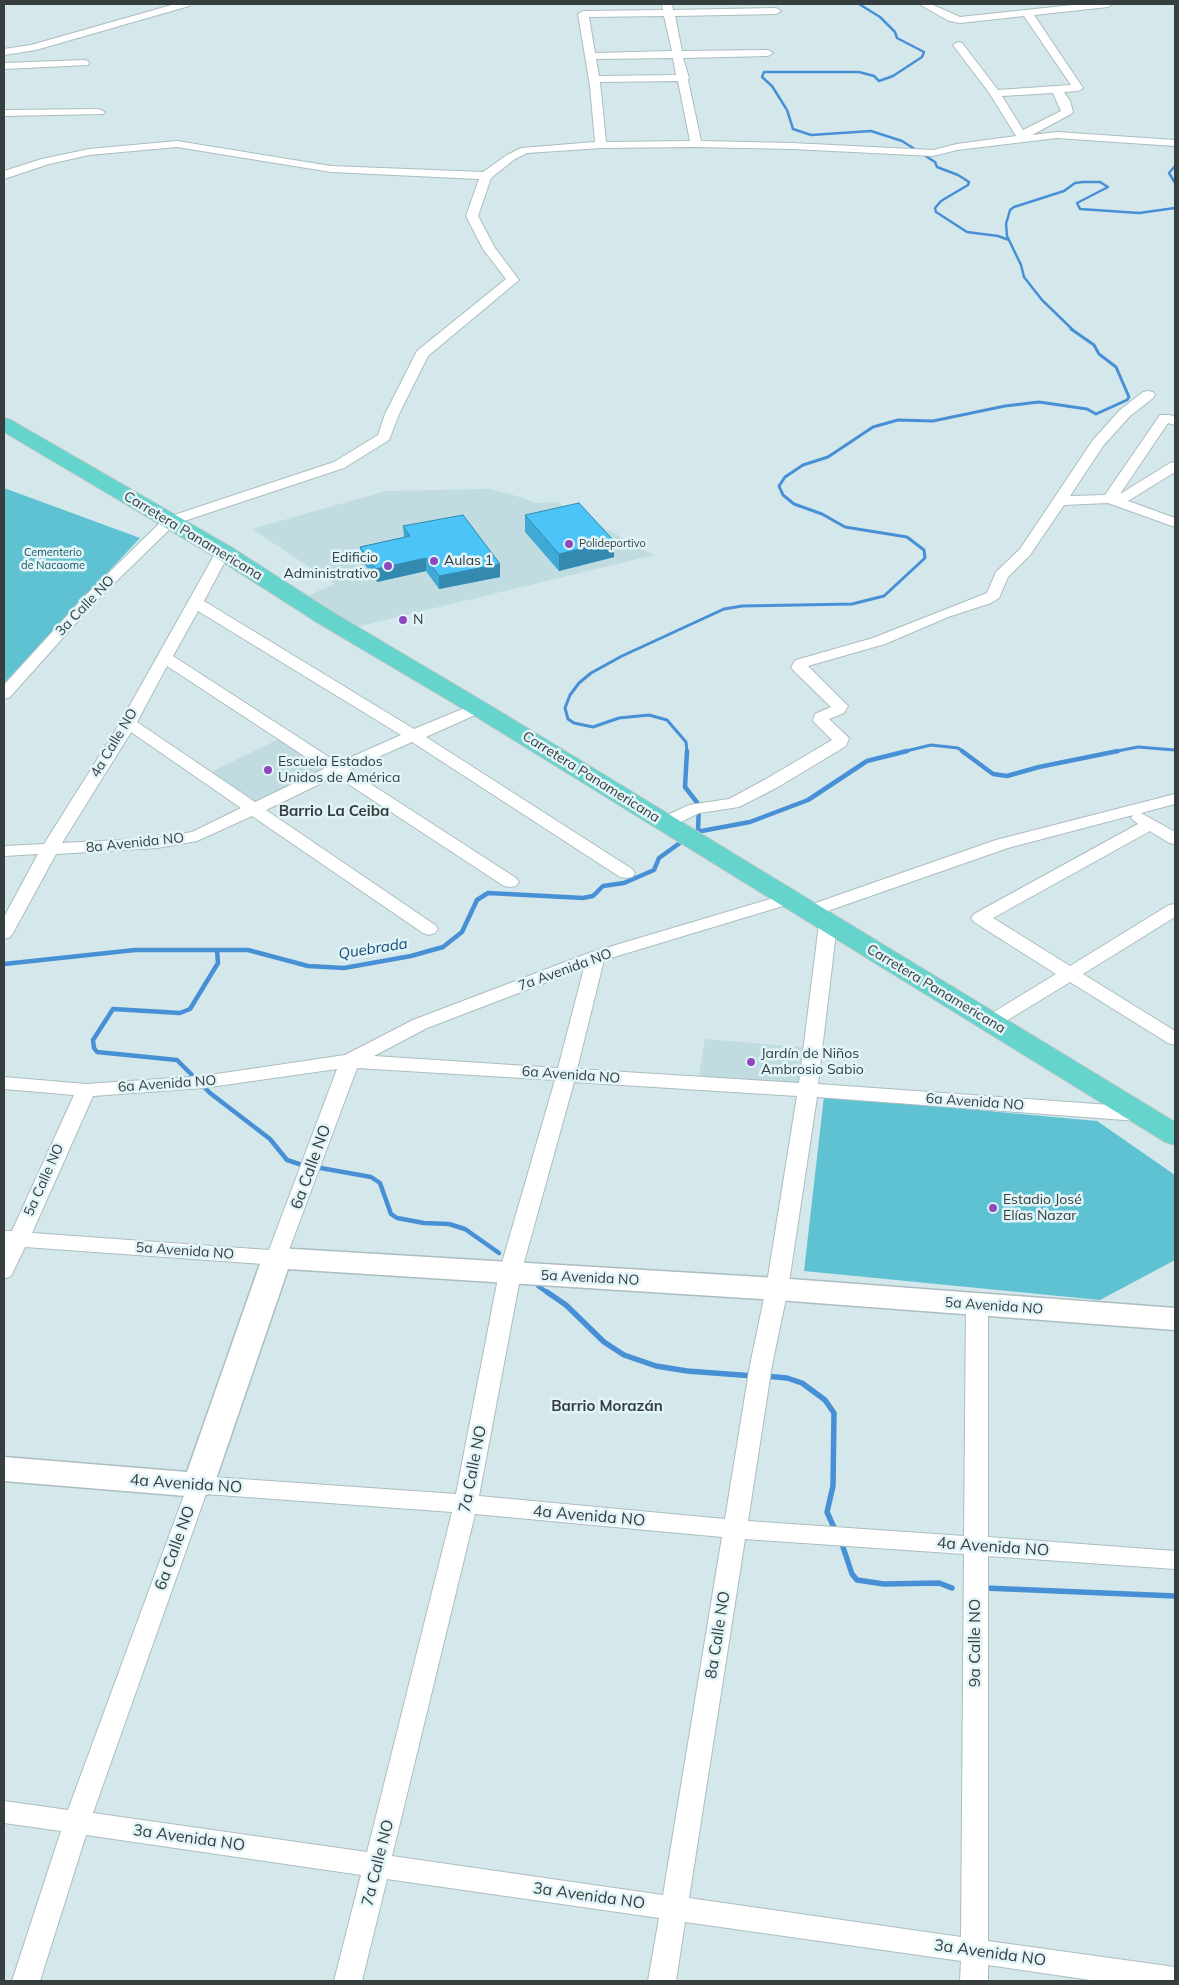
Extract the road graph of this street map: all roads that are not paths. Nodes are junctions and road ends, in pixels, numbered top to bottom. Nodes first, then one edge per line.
1 (186, 4) edge
2 (924, 4) edge
3 (1108, 4) edge
4 (668, 8) edge
5 (776, 11) dead end
6 (1027, 13) junction
7 (958, 45) dead end
8 (4, 52) edge
9 (768, 54) dead end
10 (677, 55) junction
11 (590, 56) junction
12 (84, 63) dead end
13 (4, 66) edge
14 (684, 78) junction
15 (594, 79) junction
16 (1057, 90) junction
17 (995, 93) junction
18 (99, 112) dead end
19 (4, 113) edge
20 (1023, 139) junction
21 (1175, 143) edge
22 (696, 144) junction
23 (601, 145) junction
24 (4, 163) edge
25 (38, 164) junction
26 (4, 175) edge
27 (486, 176) junction
28 (1148, 395) dead end
29 (1175, 421) edge
30 (4, 424) edge
31 (1175, 466) edge
32 (1114, 500) junction
33 (1060, 501) junction
34 (170, 521) junction
35 (1175, 523) edge
36 (223, 552) junction
37 (195, 602) junction
38 (164, 657) junction
39 (4, 694) edge
40 (478, 708) junction
41 (128, 723) junction
42 (412, 735) junction
43 (337, 769) junction
44 (1175, 799) edge
45 (253, 809) junction
46 (1128, 811) junction
47 (1150, 824) junction
48 (681, 832) junction
49 (1175, 839) edge
50 (49, 850) junction
51 (4, 851) edge
52 (626, 873) dead end
53 (510, 882) dead end
54 (1175, 909) edge
55 (808, 911) junction
56 (429, 929) dead end
57 (4, 933) edge
58 (596, 957) junction
59 (1070, 973) junction
60 (991, 1022) junction
61 (1170, 1029) edge
62 (350, 1061) junction
63 (566, 1074) junction
64 (4, 1082) edge
65 (86, 1090) junction
66 (808, 1090) junction
67 (1138, 1114) junction
68 (1175, 1135) edge
69 (11, 1239) edge
70 (277, 1258) junction
71 (4, 1271) edge
72 (510, 1273) junction
73 (777, 1289) junction
74 (977, 1305) junction
75 (1175, 1319) edge
76 (4, 1469) edge
77 (198, 1485) junction
78 (466, 1504) junction
79 (735, 1529) junction
80 (825, 1534) joint
81 (976, 1546) junction
82 (1175, 1560) edge
83 (4, 1812) edge
84 (78, 1822) junction
85 (377, 1865) junction
86 (674, 1908) junction
87 (974, 1951) junction
88 (1175, 1980) edge
89 (26, 1981) edge
90 (348, 1981) edge
91 (662, 1981) edge
92 (974, 1981) edge

1 - 8 street
2 - 6 street
3 - 6 street
4 - 5 street
4 - 10 street
4 - 11 street
6 - 16 street
7 - 17 street
9 - 10 street
10 - 11 street
10 - 14 street
11 - 15 street
12 - 13 street
14 - 15 street
14 - 22 street
15 - 23 street
16 - 17 street
16 - 20 street
17 - 20 street
18 - 19 street
20 - 21 street
20 - 22 street
22 - 23 street
23 - 27 street
24 - 25 street
25 - 26 street
25 - 27 street
27 - 34 street
28 - 33 street
29 - 32 street
30 - 34 highway, Carretera Panamericana
31 - 32 street
32 - 33 street
32 - 35 street
33 - 48 street
34 - 36 highway, Carretera Panamericana
34 - 39 street, 3a Calle NO
36 - 37 street, 4a Calle NO
36 - 40 highway, Carretera Panamericana
37 - 38 street, 4a Calle NO
37 - 42 street
38 - 41 street, 4a Calle NO
38 - 43 street
40 - 42 street, 8a Avenida NO
40 - 48 highway, Carretera Panamericana
41 - 45 street
41 - 50 street, 4a Calle NO
42 - 43 street, 8a Avenida NO
42 - 52 street
43 - 45 street, 8a Avenida NO
43 - 53 street
44 - 46 street, 7a Avenida NO
45 - 50 street, 8a Avenida NO
45 - 56 street
46 - 47 street
46 - 55 street, 7a Avenida NO
47 - 49 street
47 - 59 street
48 - 55 highway, Carretera Panamericana
50 - 51 street, 8a Avenida NO
50 - 57 street, 4a Calle NO
54 - 59 street
55 - 58 street, 7a Avenida NO
55 - 60 highway, Carretera Panamericana
55 - 66 street, 8a Calle NO
58 - 62 street, 7a Avenida NO
58 - 63 street, 7a Calle NO
59 - 60 street
59 - 61 street
60 - 67 highway, Carretera Panamericana
62 - 63 street, 6a Avenida NO
62 - 65 street, 6a Avenida NO
62 - 70 street, 6a Calle NO
63 - 66 street, 6a Avenida NO
63 - 72 street, 7a Calle NO
64 - 65 street, 6a Avenida NO
65 - 69 street, 5a Calle NO
66 - 67 street, 6a Avenida NO
66 - 73 street, 8a Calle NO
67 - 68 highway, Carretera Panamericana
69 - 70 street, 5a Avenida NO
69 - 71 street, 5a Calle NO
70 - 72 street, 5a Avenida NO
70 - 77 street, 6a Calle NO
72 - 73 street, 5a Avenida NO
72 - 78 street, 7a Calle NO
73 - 74 street, 5a Avenida NO
73 - 79 street, 8a Calle NO
74 - 75 street, 5a Avenida NO
74 - 81 street, 9a Calle NO
76 - 77 street, 4a Avenida NO
77 - 78 street, 4a Avenida NO
77 - 84 street, 6a Calle NO
78 - 79 street, 4a Avenida NO
78 - 85 street, 7a Calle NO
79 - 80 street, 4a Avenida NO
79 - 86 street, 8a Calle NO
80 - 81 street, 4a Avenida NO
81 - 82 street, 4a Avenida NO
81 - 87 street, 9a Calle NO
83 - 84 street, 3a Avenida NO
84 - 85 street, 3a Avenida NO
84 - 89 street, 6a Calle NO
85 - 86 street, 3a Avenida NO
85 - 90 street, 7a Calle NO
86 - 87 street, 3a Avenida NO
86 - 91 street, 8a Calle NO
87 - 88 street, 3a Avenida NO
87 - 92 street, 9a Calle NO

